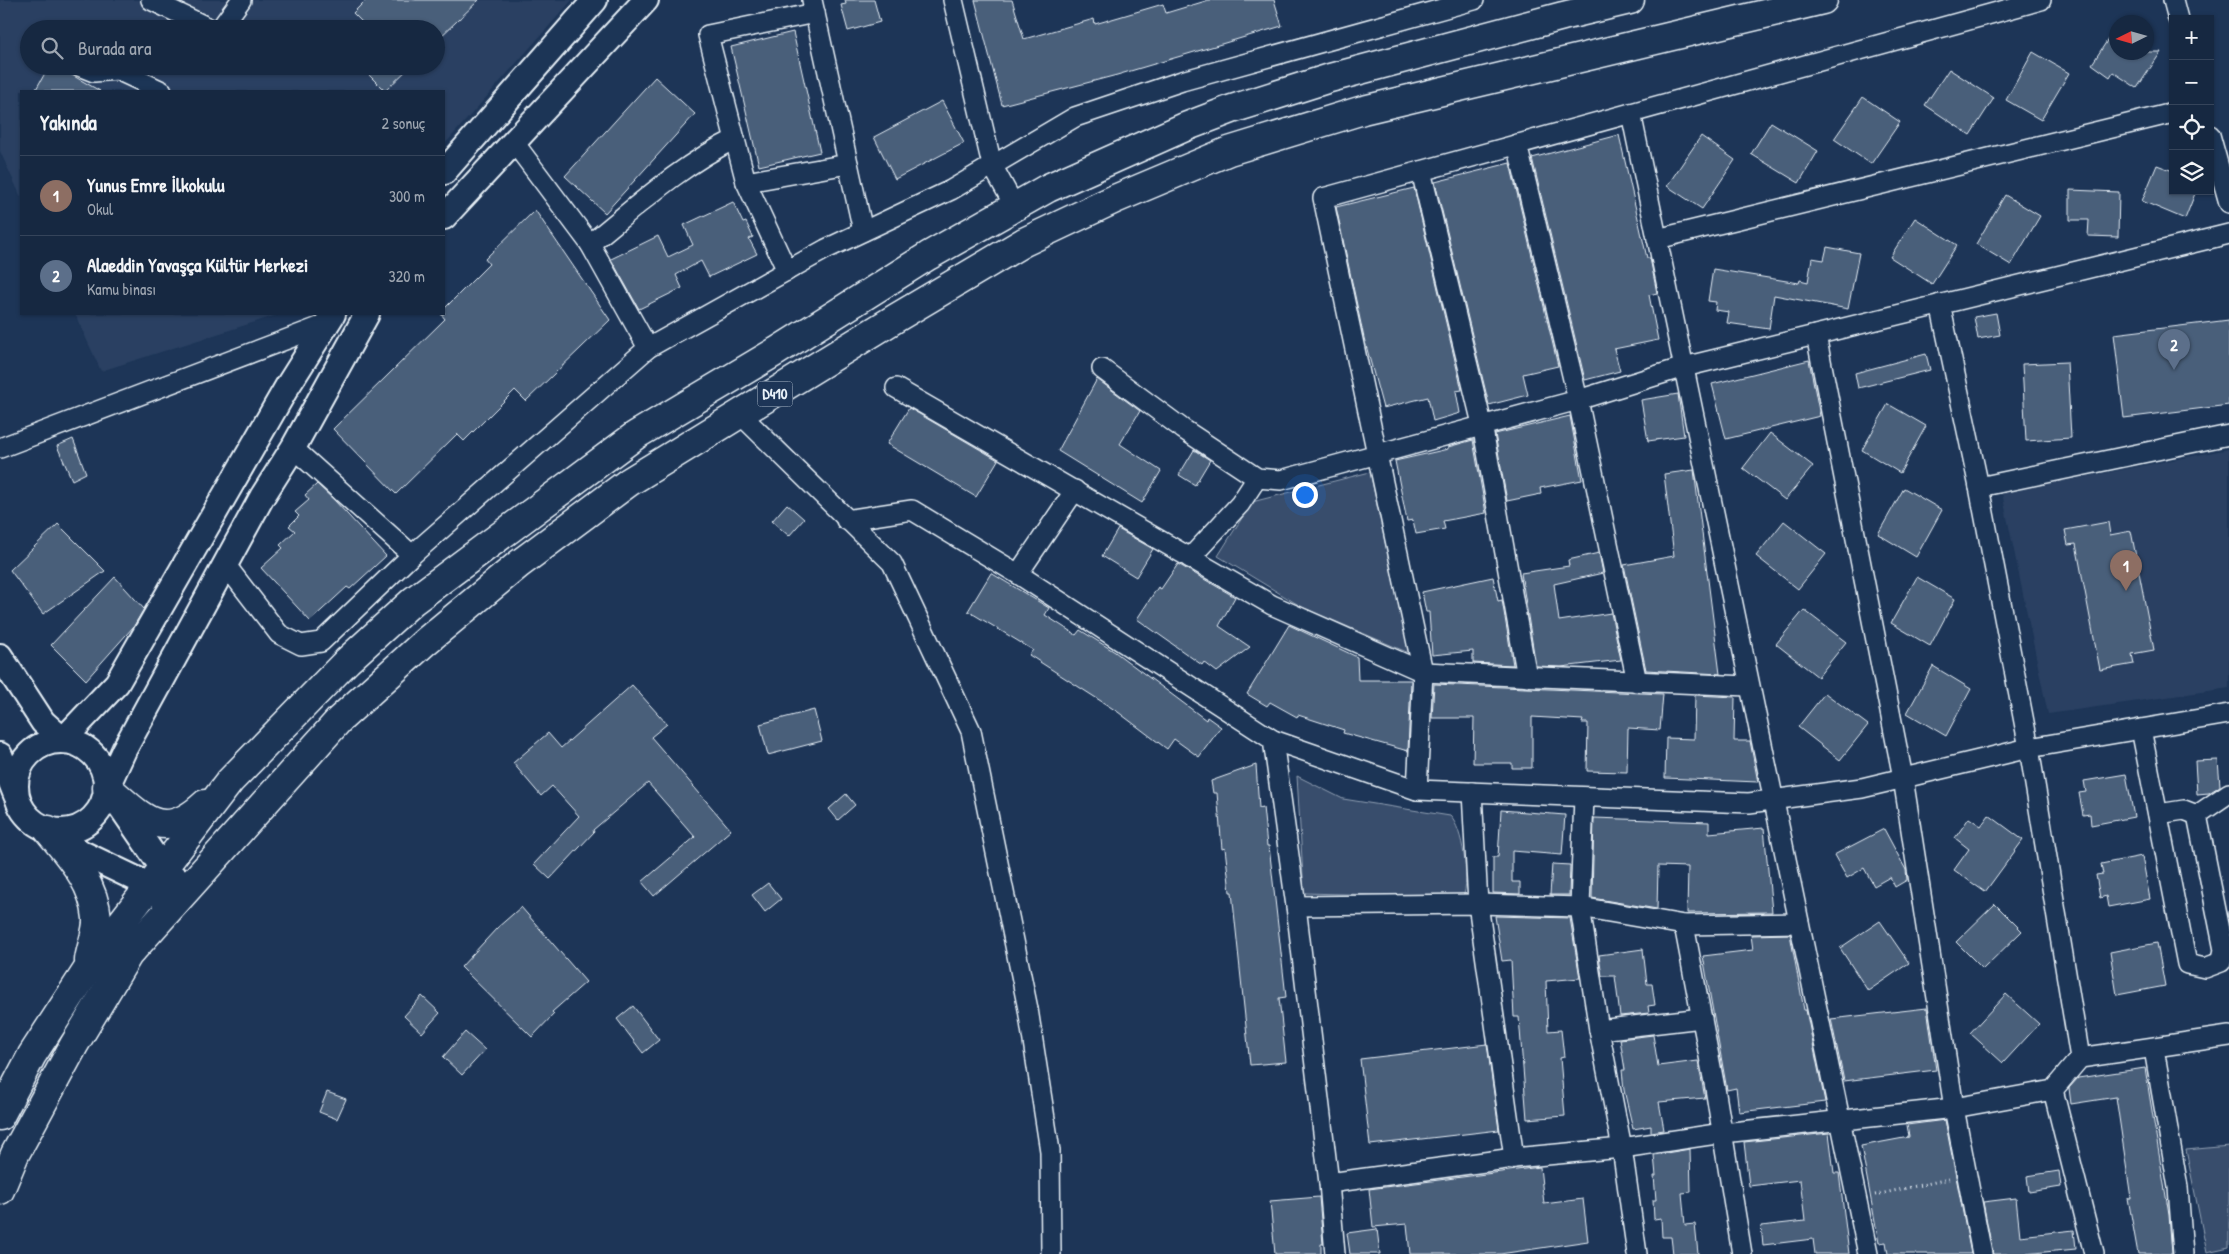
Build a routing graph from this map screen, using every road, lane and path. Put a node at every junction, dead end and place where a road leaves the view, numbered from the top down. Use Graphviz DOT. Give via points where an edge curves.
graph roads {
  1 [pos="151,0"];
  2 [pos="242,0"];
  3 [pos="595,0"];
  4 [pos="646,0"];
  5 [pos="953,0"];
  6 [pos="1474,0"];
  7 [pos="1630,0"];
  8 [pos="1823,0"];
  9 [pos="2041,0"];
  10 [pos="2173,0"];
  11 [pos="814,7"];
  12 [pos="1408,8"];
  13 [pos="1561,8"];
  14 [pos="2177,15"];
  15 [pos="192,20"];
  16 [pos="227,20"];
  17 [pos="128,75"];
  18 [pos="160,90"];
  19 [pos="1631,113"];
  20 [pos="2169,114"];
  21 [pos="734,139"];
  22 [pos="513,141"];
  23 [pos="1517,144"];
  24 [pos="2214,149"];
  25 [pos="848,164"];
  26 [pos="992,165"];
  27 [pos="445,171"];
  28 [pos="1421,171"];
  29 [pos="746,182"];
  30 [pos="2229,203"];
  31 [pos="1015,207"];
  32 [pos="445,216"];
  33 [pos="863,231"];
  34 [pos="2229,234"];
  35 [pos="1657,239"];
  36 [pos="590,244"];
  37 [pos="787,271"];
  38 [pos="1940,304"];
  39 [pos="367,315"];
  40 [pos="330,319"];
  41 [pos="1816,335"];
  42 [pos="648,348"];
  43 [pos="1684,367"];
  44 [pos="1102,369"];
  45 [pos="896,388"];
  46 [pos="1578,400"];
  47 [pos="741,414"];
  48 [pos="1482,424"];
  49 [pos="2229,435"];
  50 [pos="0,448"];
  51 [pos="294,448"];
  52 [pos="1379,455"];
  53 [pos="1257,478"];
  54 [pos="1979,487"];
  55 [pos="1075,490"];
  56 [pos="846,520"];
  57 [pos="412,554"];
  58 [pos="1190,558"];
  59 [pos="225,564"];
  60 [pos="1018,574"];
  61 [pos="0,656"];
  62 [pos="1423,672"];
  63 [pos="1527,677"];
  64 [pos="1637,682"];
  65 [pos="1748,686"];
  66 [pos="2229,714"];
  67 [pos="2141,729"];
  68 [pos="63,740"];
  69 [pos="1273,740"];
  70 [pos="2029,748"];
  71 [pos="0,755"];
  72 [pos="1903,778"];
  73 [pos="230,781"];
  74 [pos="107,787"];
  75 [pos="1418,790"];
  76 [pos="1472,792"];
  77 [pos="2229,793"];
  78 [pos="1584,797"];
  79 [pos="1774,800"];
  80 [pos="20,806"];
  81 [pos="2158,814"];
  82 [pos="2197,815"];
  83 [pos="48,830"];
  84 [pos="156,876"];
  85 [pos="180,898"];
  86 [pos="1478,904"];
  87 [pos="1296,906"];
  88 [pos="1580,907"];
  89 [pos="1798,923"];
  90 [pos="1684,925"];
  91 [pos="86,972"];
  92 [pos="1702,1018"];
  93 [pos="1599,1030"];
  94 [pos="2229,1036"];
  95 [pos="2154,1049"];
  96 [pos="2080,1058"];
  97 [pos="2053,1090"];
  98 [pos="1954,1108"];
  99 [pos="0,1116"];
  100 [pos="1841,1120"];
  101 [pos="1722,1133"];
  102 [pos="1622,1148"];
  103 [pos="1514,1158"];
  104 [pos="1966,1176"];
  105 [pos="1329,1183"];
  106 [pos="0,1190"];
  107 [pos="1857,1199"];
  108 [pos="1632,1253"];
  109 [pos="1051,1254"];
  110 [pos="1335,1254"];
  111 [pos="1742,1254"];
  112 [pos="1868,1254"];
  113 [pos="1982,1254"];
  114 [pos="2094,1254"];
  115 [pos="2183,1254"];
  1 -- 15 [label="street"];
  2 -- 16 [label="street"];
  3 -- 27 [label="main road"];
  4 -- 22 [label="main road"];
  5 -- 26 [label="street"];
  6 -- 12 [label="street"];
  7 -- 13 [label="highway, D410"];
  8 -- 47 [label="highway, D410" via="1363,110 1229,152 1115,199 1024,242"];
  9 -- 19 [label="street"];
  10 -- 14 [label="street"];
  11 -- 21 [label="street" via="708,35"];
  11 -- 25 [label="street"];
  12 -- 26 [label="street" via="1076,117"];
  13 -- 31 [label="highway, D410" via="1232,109 1048,188"];
  17 -- 18 [label="street"];
  19 -- 23 [label="street"];
  19 -- 35 [label="street"];
  20 -- 35 [label="street"];
  21 -- 29 [label="street"];
  21 -- 36 [label="street" via="707,152 675,175"];
  22 -- 32 [label="main road"];
  22 -- 36 [label="street"];
  23 -- 28 [label="street"];
  23 -- 46 [label="street"];
  24 -- 30 [label="street"];
  25 -- 29 [label="street"];
  25 -- 33 [label="street"];
  26 -- 31 [label="street"];
  26 -- 33 [label="street" via="950,190"];
  28 -- 48 [label="street"];
  28 -- 52 [label="street" via="1323,198"];
  29 -- 37 [label="street"];
  31 -- 73 [label="highway, D410" via="928,256 636,435 413,601 347,661"];
  33 -- 37 [label="street"];
  34 -- 38 [label="street"];
  35 -- 43 [label="street"];
  36 -- 42 [label="street"];
  37 -- 42 [label="street"];
  38 -- 41 [label="street"];
  38 -- 54 [label="street"];
  39 -- 51 [label="main road"];
  40 -- 50 [label="street"];
  40 -- 68 [label="main road" via="287,387 117,683"];
  41 -- 43 [label="street"];
  41 -- 72 [label="street"];
  42 -- 57 [label="street"];
  43 -- 46 [label="street"];
  43 -- 65 [label="street"];
  44 -- 53 [label="street"];
  45 -- 55 [label="street"];
  46 -- 48 [label="street"];
  46 -- 64 [label="street"];
  47 -- 56 [label="street"];
  47 -- 85 [label="highway, D410" via="629,482 519,564 425,642 339,720"];
  48 -- 52 [label="street"];
  48 -- 63 [label="street"];
  49 -- 54 [label="street"];
  51 -- 57 [label="street"];
  51 -- 59 [label="main road"];
  52 -- 53 [label="street" via="1281,480"];
  52 -- 62 [label="street"];
  53 -- 58 [label="street" via="1240,504"];
  54 -- 70 [label="street"];
  55 -- 58 [label="street"];
  55 -- 60 [label="street"];
  56 -- 60 [label="street" via="912,510"];
  56 -- 109 [label="street" via="892,563 971,731 1031,1028 1050,1151"];
  57 -- 59 [label="street" via="321,642 301,645 279,634"];
  58 -- 62 [label="street" via="1272,605"];
  59 -- 74 [label="main road"];
  60 -- 69 [label="street"];
  61 -- 68 [label="main road" via="43,722"];
  62 -- 63 [label="street"];
  62 -- 75 [label="street"];
  63 -- 64 [label="street"];
  64 -- 65 [label="street"];
  65 -- 79 [label="street"];
  66 -- 67 [label="street"];
  67 -- 70 [label="street"];
  67 -- 81 [label="street"];
  68 -- 74 [label="main road" via="85,747 97,757 105,771"];
  68 -- 80 [label="main road" via="48,742 34,749 23,761 17,775 16,791"];
  69 -- 75 [label="street"];
  69 -- 87 [label="street"];
  70 -- 72 [label="street"];
  70 -- 96 [label="street"];
  71 -- 80 [label="main road"];
  72 -- 79 [label="street" via="1862,788"];
  72 -- 98 [label="street"];
  73 -- 74 [label="highway" via="194,814 167,826 145,820"];
  73 -- 84 [label="highway, D410"];
  74 -- 83 [label="main road" via="98,813 88,823 76,830"];
  74 -- 84 [label="main road"];
  75 -- 76 [label="street"];
  76 -- 78 [label="street"];
  76 -- 86 [label="street"];
  77 -- 82 [label="street"];
  78 -- 79 [label="street" via="1749,803"];
  78 -- 88 [label="street"];
  79 -- 89 [label="street"];
  80 -- 83 [label="main road" via="34,822"];
  81 -- 82 [label="street" via="2184,810"];
  81 -- 82 [label="street" via="2187,964 2206,968 2221,962 2224,950"];
  83 -- 84 [label="main road" via="82,853"];
  83 -- 91 [label="highway" via="90,888 97,918"];
  84 -- 85 [label="main road"];
  84 -- 91 [label="highway, D410"];
  85 -- 106 [label="highway, D410" via="128,956 74,1045 15,1154"];
  86 -- 87 [label="street"];
  86 -- 88 [label="street"];
  86 -- 103 [label="street"];
  87 -- 105 [label="street"];
  88 -- 90 [label="street"];
  88 -- 93 [label="street"];
  89 -- 90 [label="street"];
  89 -- 100 [label="street"];
  90 -- 92 [label="street"];
  91 -- 99 [label="highway, D410" via="32,1055"];
  92 -- 93 [label="street"];
  92 -- 101 [label="street"];
  93 -- 102 [label="street"];
  94 -- 95 [label="street"];
  95 -- 96 [label="street"];
  95 -- 115 [label="street" via="2178,1187"];
  96 -- 97 [label="street"];
  97 -- 98 [label="street"];
  97 -- 114 [label="street"];
  98 -- 100 [label="street"];
  98 -- 104 [label="street"];
  100 -- 101 [label="street"];
  100 -- 107 [label="street"];
  101 -- 102 [label="street"];
  101 -- 111 [label="street"];
  102 -- 103 [label="street"];
  102 -- 108 [label="street"];
  103 -- 105 [label="street"];
  104 -- 107 [label="path"];
  104 -- 113 [label="street"];
  105 -- 110 [label="street"];
  107 -- 112 [label="street"];
}
